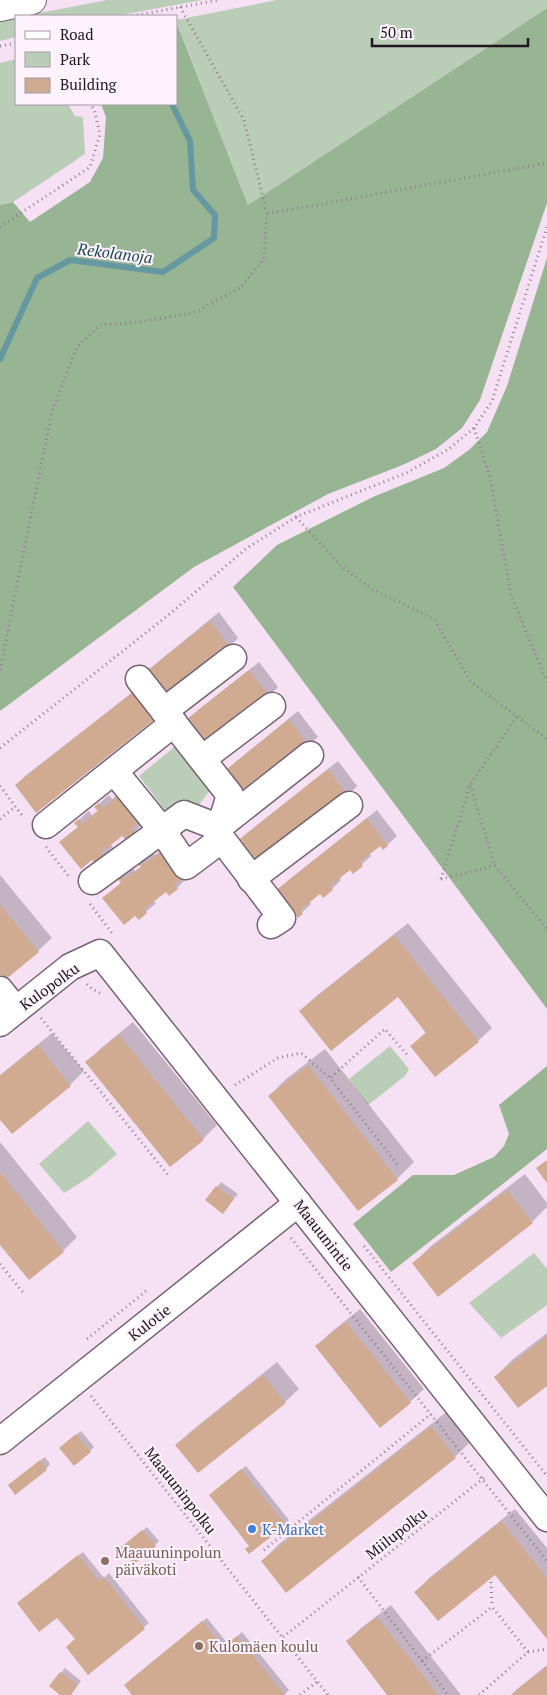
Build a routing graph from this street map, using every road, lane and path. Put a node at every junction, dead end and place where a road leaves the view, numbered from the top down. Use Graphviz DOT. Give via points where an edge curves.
graph roads {
  1 [pos="32,0"];
  2 [pos="218,0"];
  3 [pos="0,7"];
  4 [pos="180,7"];
  5 [pos="137,15"];
  6 [pos="15,42"];
  7 [pos="0,46"];
  8 [pos="91,105"];
  9 [pos="547,163"];
  10 [pos="266,214"];
  11 [pos="0,227"];
  12 [pos="547,227"];
  13 [pos="474,428"];
  14 [pos="296,517"];
  15 [pos="233,658"];
  16 [pos="0,670"];
  17 [pos="139,679"];
  18 [pos="547,682"];
  19 [pos="272,706"];
  20 [pos="518,716"];
  21 [pos="169,717"];
  22 [pos="547,739"];
  23 [pos="0,748"];
  24 [pos="310,755"];
  25 [pos="202,759"];
  26 [pos="114,771"];
  27 [pos="470,785"];
  28 [pos="349,806"];
  29 [pos="15,807"];
  30 [pos="0,819"];
  31 [pos="46,825"];
  32 [pos="162,830"];
  33 [pos="221,831"];
  34 [pos="495,866"];
  35 [pos="252,879"];
  36 [pos="92,881"];
  37 [pos="271,925"];
  38 [pos="547,929"];
  39 [pos="100,953"];
  40 [pos="0,990"];
  41 [pos="14,1011"];
  42 [pos="409,1057"];
  43 [pos="330,1078"];
  44 [pos="235,1085"];
  45 [pos="397,1164"];
  46 [pos="168,1175"];
  47 [pos="298,1203"];
  48 [pos="278,1219"];
  49 [pos="0,1264"];
  50 [pos="25,1295"];
  51 [pos="90,1393"];
  52 [pos="431,1414"];
  53 [pos="0,1440"];
  54 [pos="524,1447"];
  55 [pos="504,1464"];
  56 [pos="483,1479"];
  57 [pos="547,1518"];
  58 [pos="264,1550"];
  59 [pos="547,1561"];
  60 [pos="358,1577"];
  61 [pos="491,1582"];
  62 [pos="492,1607"];
  63 [pos="283,1637"];
  64 [pos="547,1649"];
  65 [pos="528,1652"];
  66 [pos="422,1661"];
  67 [pos="318,1681"];
  68 [pos="300,1695"];
  69 [pos="328,1695"];
  70 [pos="448,1695"];
  71 [pos="479,1695"];
  1 -- 3 [label="main road"];
  2 -- 4 [label="path"];
  4 -- 5 [label="path"];
  4 -- 10 [label="path" via="244,120"];
  6 -- 7 [label="path"];
  8 -- 11 [label="path" via="100,134 90,167"];
  9 -- 10 [label="path"];
  10 -- 16 [label="path" via="264,259 240,288 193,313 100,325 76,347 52,411"];
  12 -- 13 [label="path" via="492,401"];
  13 -- 14 [label="path" via="450,449 406,473"];
  13 -- 18 [label="path" via="490,476 511,595"];
  14 -- 20 [label="path" via="341,566 372,589 434,619 471,682"];
  14 -- 23 [label="path" via="247,548 171,613"];
  15 -- 21 [label="street"];
  17 -- 21 [label="street"];
  19 -- 25 [label="street"];
  20 -- 22 [label="path"];
  20 -- 27 [label="path"];
  21 -- 25 [label="street"];
  21 -- 26 [label="street"];
  24 -- 33 [label="street"];
  25 -- 33 [label="street" via="230,795"];
  26 -- 31 [label="street"];
  26 -- 32 [label="street"];
  27 -- 34 [label="path"];
  27 -- 34 [label="path" via="441,879"];
  28 -- 35 [label="street"];
  29 -- 30 [label="path"];
  32 -- 33 [label="street" via="184,814"];
  32 -- 33 [label="street" via="186,866"];
  32 -- 36 [label="street"];
  33 -- 35 [label="street"];
  34 -- 38 [label="path"];
  35 -- 37 [label="street" via="282,918"];
  39 -- 41 [label="street, Kulopolku" via="70,967"];
  39 -- 47 [label="street, Maauunintie"];
  40 -- 41 [label="street"];
  41 -- 46 [label="path"];
  42 -- 43 [label="path" via="385,1029"];
  43 -- 44 [label="path" via="301,1053 278,1058"];
  43 -- 45 [label="path"];
  47 -- 48 [label="street, Kulotie"];
  47 -- 55 [label="street, Maauunintie"];
  48 -- 52 [label="path"];
  48 -- 53 [label="street, Kulotie"];
  49 -- 50 [label="path"];
  51 -- 63 [label="path, Maauuninpolku"];
  52 -- 56 [label="path"];
  52 -- 58 [label="path"];
  54 -- 55 [label="path, Miilupolku"];
  55 -- 56 [label="path, Miilupolku"];
  55 -- 57 [label="street, Maauunintie"];
  56 -- 59 [label="path"];
  56 -- 60 [label="path, Miilupolku"];
  60 -- 63 [label="path, Miilupolku"];
  60 -- 66 [label="path"];
  61 -- 62 [label="path"];
  62 -- 65 [label="path"];
  62 -- 66 [label="path"];
  63 -- 67 [label="path, Maauuninpolku"];
  64 -- 65 [label="path"];
  65 -- 71 [label="path"];
  66 -- 70 [label="path"];
  67 -- 68 [label="path"];
  67 -- 69 [label="path, Maauuninpolku"];
}
